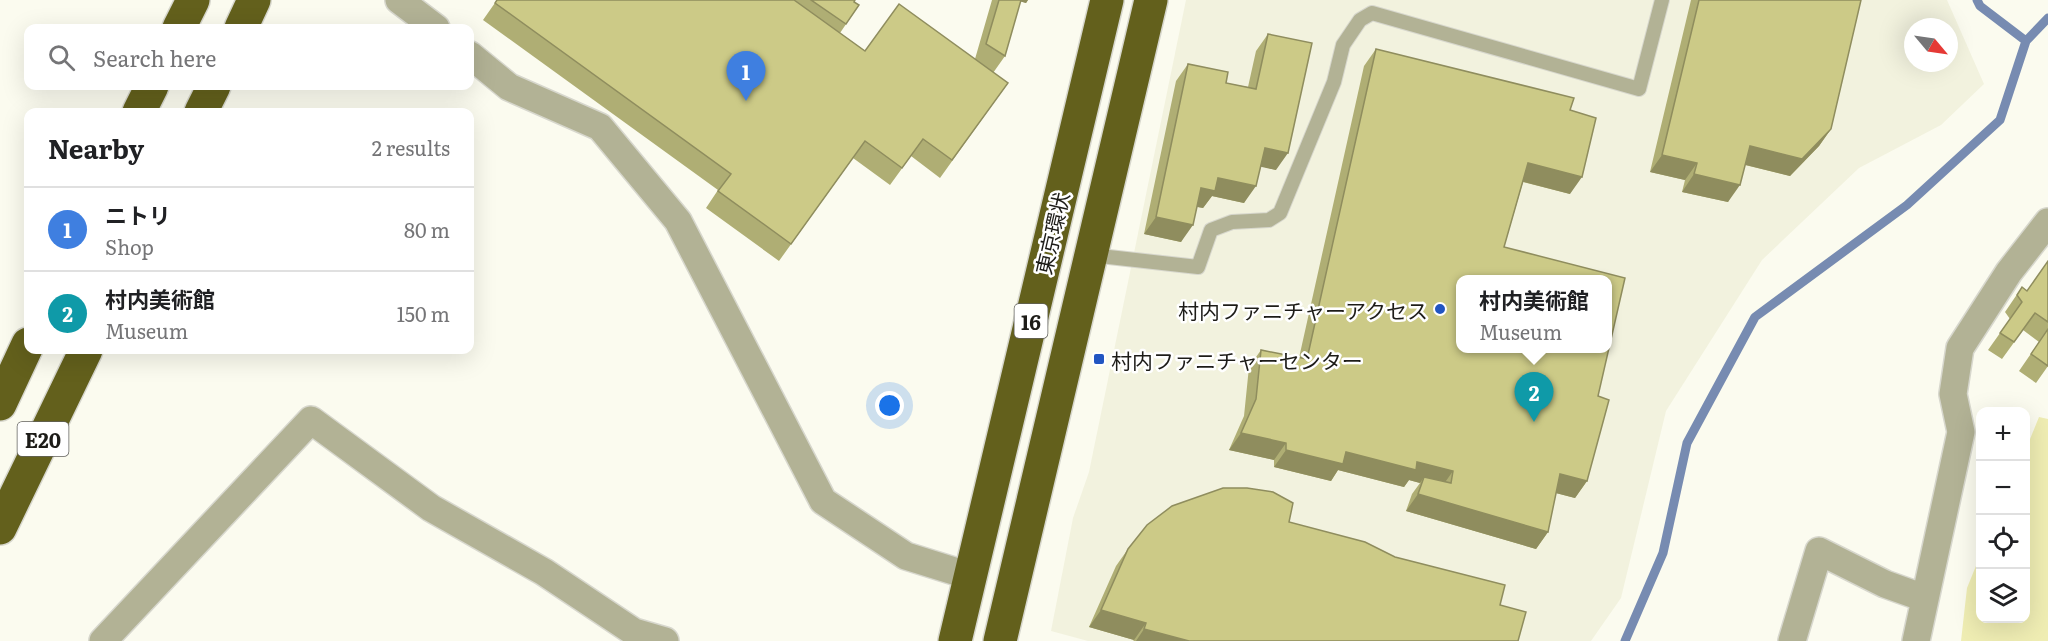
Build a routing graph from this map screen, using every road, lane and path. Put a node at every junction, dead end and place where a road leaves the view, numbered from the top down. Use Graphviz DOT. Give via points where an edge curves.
graph roads {
  1 [pos="193,0"];
  2 [pos="254,0"];
  3 [pos="399,0"];
  4 [pos="1107,0"];
  5 [pos="1151,0"];
  6 [pos="1662,0"];
  7 [pos="181,24"];
  8 [pos="243,24"];
  9 [pos="430,24"];
  10 [pos="474,58"];
  11 [pos="150,90"];
  12 [pos="212,90"];
  13 [pos="141,108"];
  14 [pos="203,108"];
  15 [pos="2048,222"];
  16 [pos="1091,255"];
  17 [pos="24,353"];
  18 [pos="84,354"];
  19 [pos="0,404"];
  20 [pos="0,528"];
  21 [pos="1023,540"];
  22 [pos="970,576"];
  23 [pos="1924,598"];
  24 [pos="103,641"];
  25 [pos="665,641"];
  26 [pos="955,641"];
  27 [pos="1000,641"];
  28 [pos="1010,641"];
  29 [pos="1792,641"];
  30 [pos="1916,641"];
  1 -- 7 [label="highway"];
  2 -- 8 [label="highway"];
  3 -- 9 [label="street"];
  4 -- 22 [label="highway, 東京環状 / 16"];
  5 -- 16 [label="highway, 東京環状 / 16"];
  6 -- 16 [label="lane" via="1639,89 1372,13 1360,20 1343,45 1334,82 1280,213 1269,220 1232,222 1211,230 1198,267"];
  10 -- 22 [label="street" via="509,87 600,127 678,221 823,501 906,556"];
  11 -- 13 [label="highway"];
  12 -- 14 [label="highway"];
  15 -- 23 [label="street" via="2009,272 1960,348 1953,394 1961,432"];
  16 -- 21 [label="highway, 東京環状 / 16"];
  17 -- 19 [label="highway, E20"];
  18 -- 20 [label="highway, E20"];
  21 -- 27 [label="highway, 東京環状 / 16"];
  21 -- 28 [label="highway"];
  22 -- 26 [label="highway, 東京環状 / 16"];
  23 -- 29 [label="street" via="1885,584 1819,551"];
  23 -- 30 [label="street"];
  24 -- 25 [label="street" via="311,420 431,508 543,572 634,632"];
}
